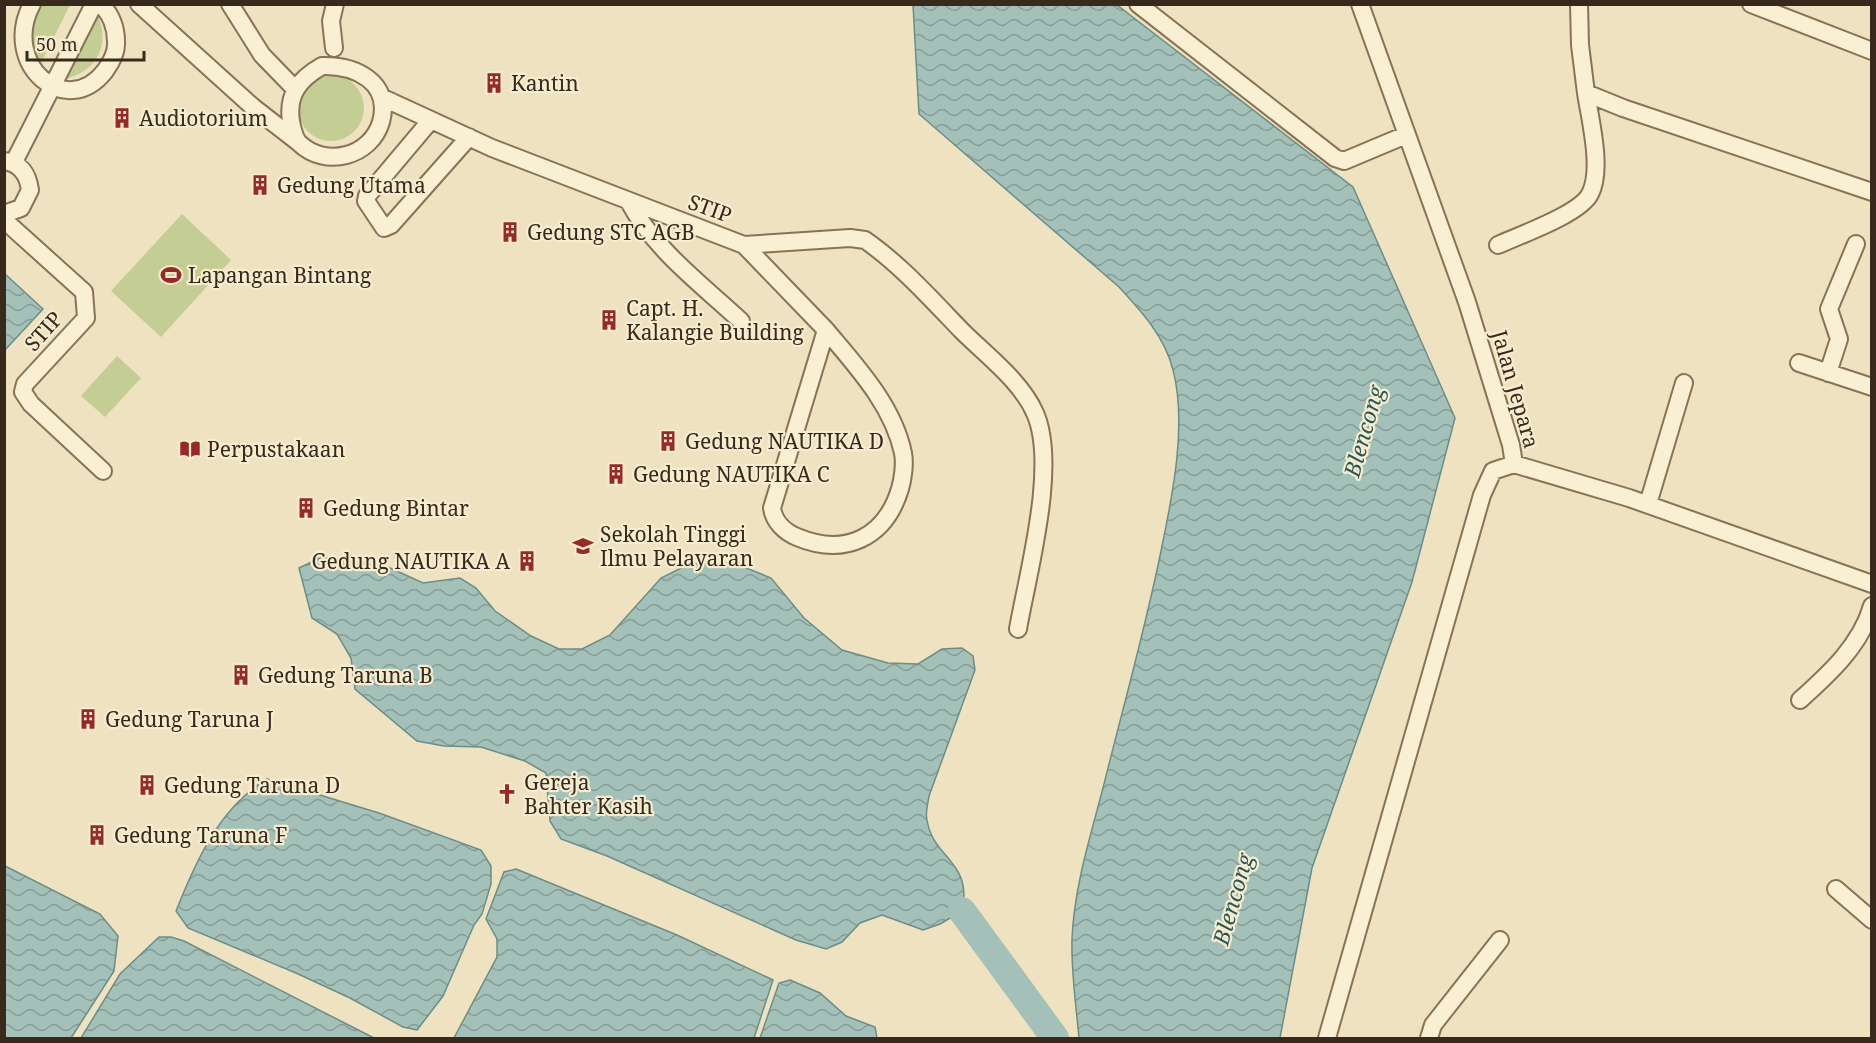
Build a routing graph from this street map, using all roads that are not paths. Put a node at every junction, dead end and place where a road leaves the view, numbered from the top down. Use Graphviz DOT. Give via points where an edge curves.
graph roads {
  1 [pos="32,4"];
  2 [pos="94,4"];
  3 [pos="100,4"];
  4 [pos="139,4"];
  5 [pos="230,4"];
  6 [pos="335,4"];
  7 [pos="1138,4"];
  8 [pos="1360,4"];
  9 [pos="1579,4"];
  10 [pos="1751,4"];
  11 [pos="1872,51"];
  12 [pos="337,56"];
  13 [pos="52,87"];
  14 [pos="295,89"];
  15 [pos="1586,93"];
  16 [pos="381,97"];
  17 [pos="431,120"];
  18 [pos="1406,135"];
  19 [pos="469,137"];
  20 [pos="298,142"];
  21 [pos="9,162"];
  22 [pos="1872,192"];
  23 [pos="629,202"];
  24 [pos="4,214"];
  25 [pos="4,220"];
  26 [pos="1856,244"];
  27 [pos="744,245"];
  28 [pos="1498,245"];
  29 [pos="741,321"];
  30 [pos="826,330"];
  31 [pos="1799,363"];
  32 [pos="1828,373"];
  33 [pos="1684,383"];
  34 [pos="1872,387"];
  35 [pos="1514,464"];
  36 [pos="103,471"];
  37 [pos="1648,504"];
  38 [pos="1872,584"];
  39 [pos="1872,606"];
  40 [pos="1018,629"];
  41 [pos="1800,700"];
  42 [pos="1836,889"];
  43 [pos="1872,920"];
  44 [pos="1500,940"];
  45 [pos="1327,1038"];
  46 [pos="1429,1038"];
  1 -- 13 [label="lane" via="22,18 17,37 19,56 29,73"];
  2 -- 13 [label="lane"];
  3 -- 13 [label="lane" via="114,25 117,44 111,63 99,78 83,88"];
  4 -- 20 [label="lane" via="253,107"];
  5 -- 14 [label="lane" via="262,55"];
  6 -- 12 [label="lane" via="331,21"];
  7 -- 18 [label="lane" via="1335,158 1344,161"];
  8 -- 18 [label="lane, Jalan Jepara"];
  9 -- 15 [label="lane"];
  10 -- 11 [label="lane"];
  12 -- 14 [label="lane" via="306,75"];
  12 -- 16 [label="lane" via="372,81"];
  13 -- 21 [label="lane"];
  14 -- 20 [label="lane" via="290,106"];
  15 -- 22 [label="lane"];
  15 -- 28 [label="lane" via="1595,165 1590,196 1579,207"];
  16 -- 17 [label="lane, STIP"];
  16 -- 20 [label="lane" via="378,133 366,147 350,156 332,157"];
  17 -- 19 [label="lane, STIP"];
  17 -- 19 [label="lane" via="367,196 366,201 384,228 391,225"];
  18 -- 35 [label="lane, Jalan Jepara" via="1467,302"];
  19 -- 23 [label="lane, STIP"];
  21 -- 24 [label="lane" via="24,171 30,190 21,208"];
  23 -- 27 [label="lane, STIP"];
  23 -- 29 [label="lane" via="641,224 660,245"];
  25 -- 36 [label="lane, STIP" via="84,292 86,318 25,384 23,392 31,405"];
  26 -- 32 [label="lane" via="1829,309 1839,339"];
  27 -- 30 [label="lane, STIP"];
  27 -- 40 [label="lane" via="866,240 1024,394 1035,414 1045,457"];
  30 -- 30 [label="lane, STIP" via="772,508 773,517 793,535 833,547 849,544 883,523 895,506 904,454 875,392"];
  31 -- 32 [label="lane"];
  32 -- 34 [label="lane"];
  33 -- 37 [label="lane"];
  35 -- 37 [label="lane, Jalan Jepara"];
  35 -- 45 [label="lane" via="1493,471 1482,495"];
  37 -- 38 [label="lane, Jalan Jepara"];
  39 -- 41 [label="lane" via="1847,652"];
  42 -- 43 [label="lane"];
  44 -- 46 [label="lane" via="1433,1025"];
}
